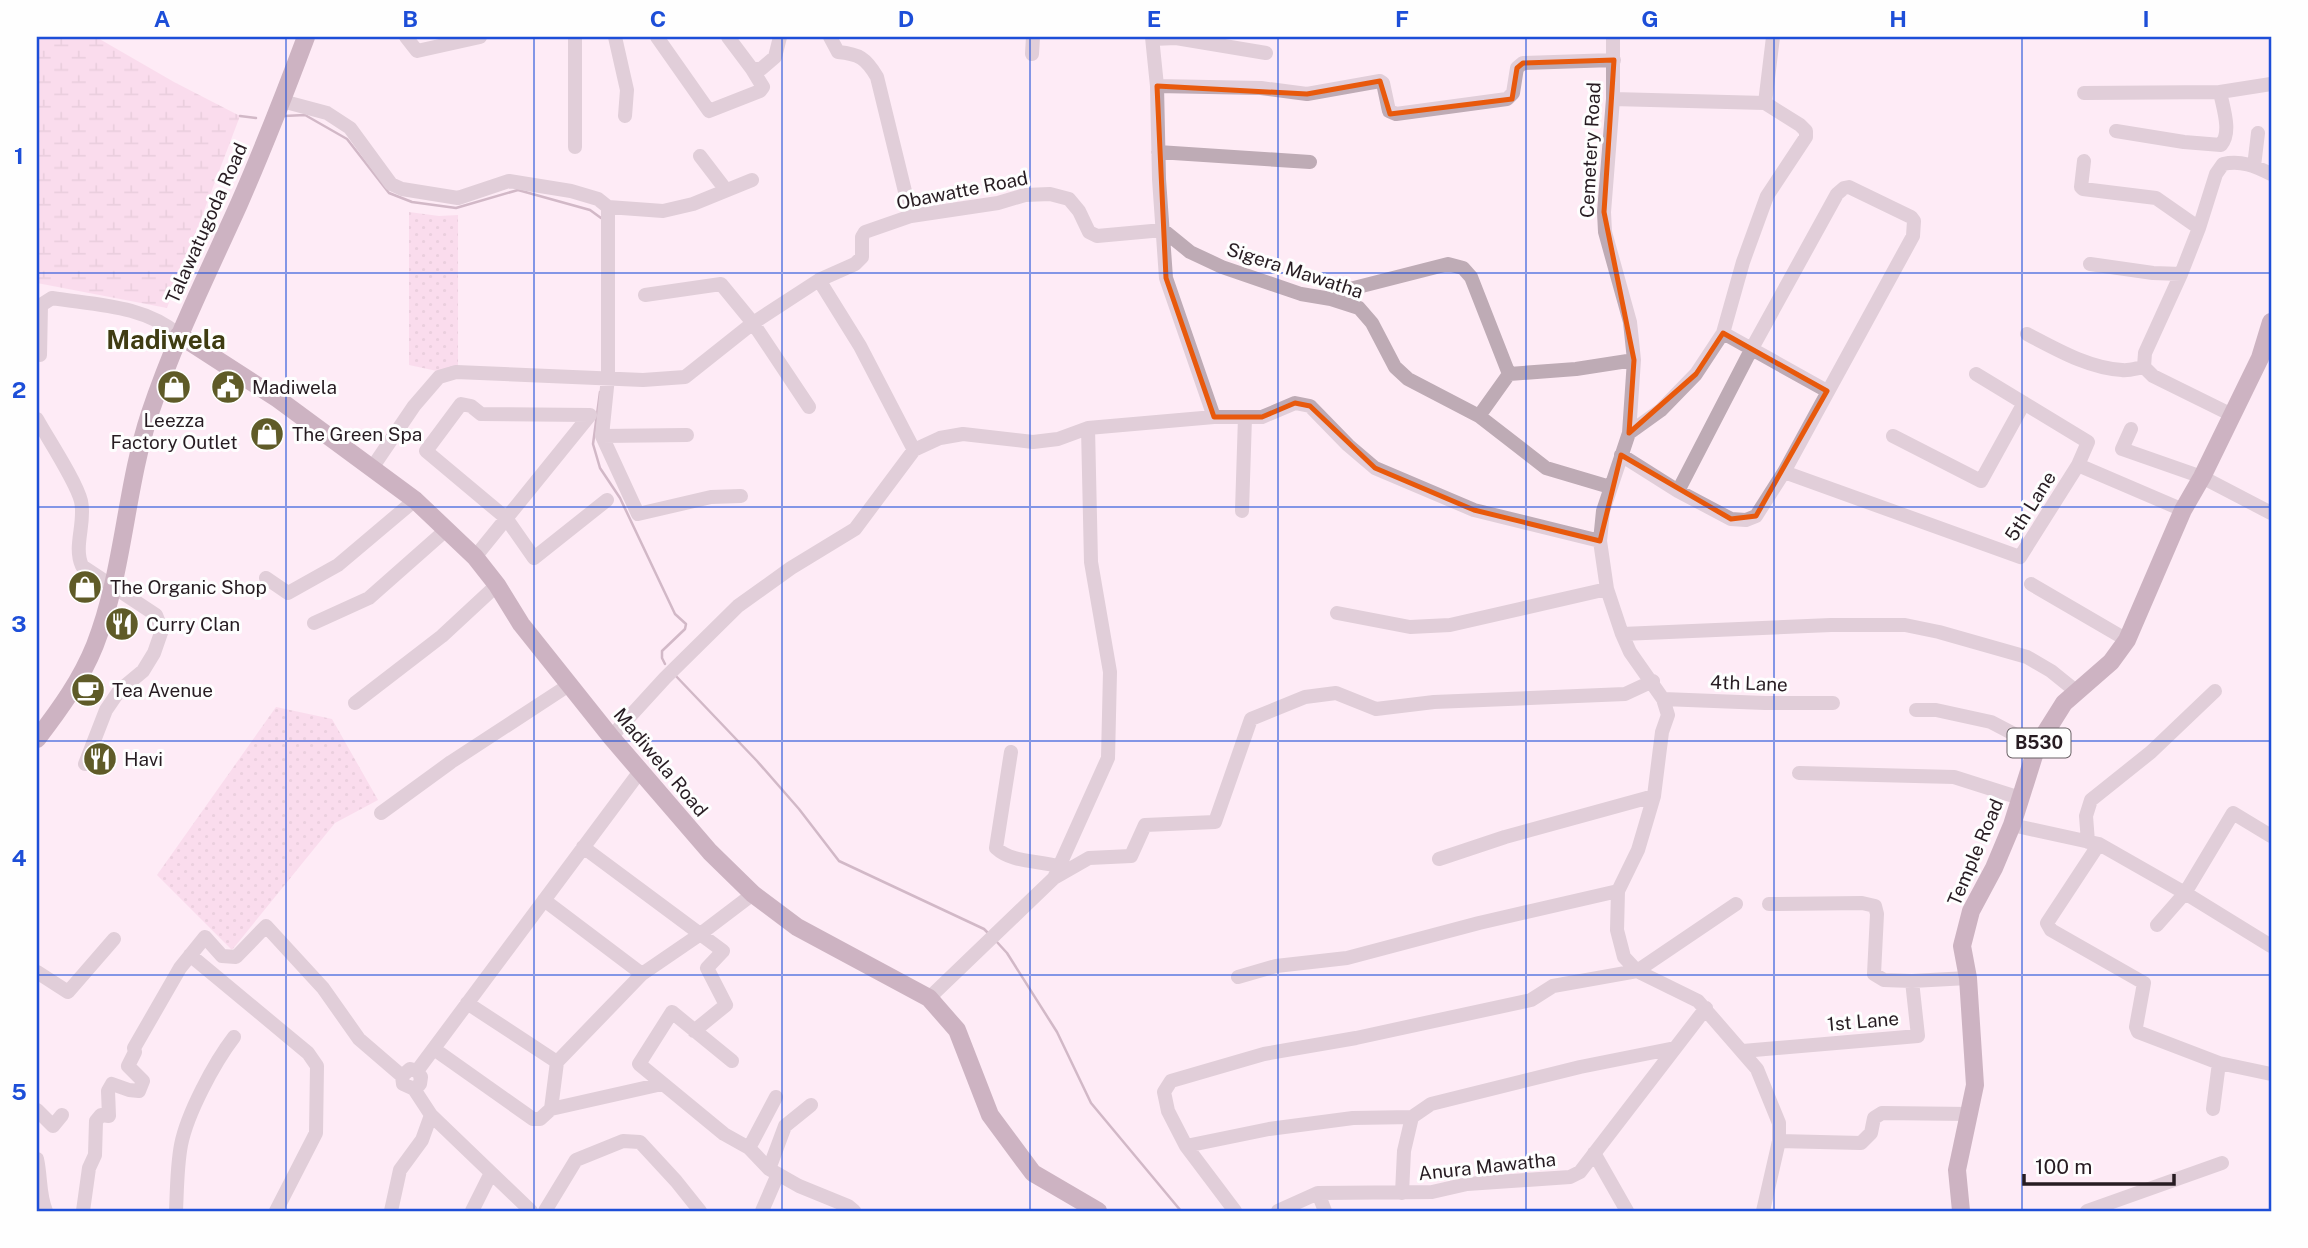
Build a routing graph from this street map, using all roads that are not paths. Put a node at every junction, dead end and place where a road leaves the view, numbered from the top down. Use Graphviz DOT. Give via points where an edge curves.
graph roads {
  1 [pos="306,37"];
  2 [pos="407,37"];
  3 [pos="481,37"];
  4 [pos="575,37"];
  5 [pos="615,37"];
  6 [pos="657,37"];
  7 [pos="728,37"];
  8 [pos="780,37"];
  9 [pos="830,37"];
  10 [pos="1033,37"];
  11 [pos="1613,37"];
  12 [pos="1773,37"];
  13 [pos="1153,38"];
  14 [pos="1266,53"];
  15 [pos="1032,54"];
  16 [pos="1614,60"];
  17 [pos="752,69"];
  18 [pos="2271,84"];
  19 [pos="1157,86"];
  20 [pos="2220,92"];
  21 [pos="2084,93"];
  22 [pos="1613,99"];
  23 [pos="282,101"];
  24 [pos="1765,103"];
  25 [pos="625,116"];
  26 [pos="2116,131"];
  27 [pos="2258,133"];
  28 [pos="575,148"];
  29 [pos="1158,152"];
  30 [pos="700,156"];
  31 [pos="2084,161"];
  32 [pos="1310,162"];
  33 [pos="2254,166"];
  34 [pos="2271,174"];
  35 [pos="752,180"];
  36 [pos="726,190"];
  37 [pos="608,207"];
  38 [pos="911,216"];
  39 [pos="2199,229"];
  40 [pos="1163,230"];
  41 [pos="2090,264"];
  42 [pos="2181,274"];
  43 [pos="819,279"];
  44 [pos="645,295"];
  45 [pos="1331,299"];
  46 [pos="2271,322"];
  47 [pos="753,323"];
  48 [pos="1724,333"];
  49 [pos="2027,334"];
  50 [pos="179,335"];
  51 [pos="1751,350"];
  52 [pos="40,355"];
  53 [pos="1634,360"];
  54 [pos="2144,367"];
  55 [pos="1509,374"];
  56 [pos="1976,374"];
  57 [pos="603,377"];
  58 [pos="1827,391"];
  59 [pos="2024,403"];
  60 [pos="809,407"];
  61 [pos="2232,415"];
  62 [pos="1479,416"];
  63 [pos="1214,417"];
  64 [pos="1245,417"];
  65 [pos="37,419"];
  66 [pos="1088,428"];
  67 [pos="2131,429"];
  68 [pos="1629,433"];
  69 [pos="687,435"];
  70 [pos="602,436"];
  71 [pos="1893,436"];
  72 [pos="914,450"];
  73 [pos="1620,455"];
  74 [pos="2078,465"];
  75 [pos="372,468"];
  76 [pos="1784,472"];
  77 [pos="2202,477"];
  78 [pos="1611,487"];
  79 [pos="1678,491"];
  80 [pos="741,496"];
  81 [pos="415,500"];
  82 [pos="607,500"];
  83 [pos="2183,510"];
  84 [pos="1242,511"];
  85 [pos="2271,513"];
  86 [pos="506,518"];
  87 [pos="446,530"];
  88 [pos="1600,541"];
  89 [pos="475,557"];
  90 [pos="266,578"];
  91 [pos="2031,584"];
  92 [pos="112,585"];
  93 [pos="497,585"];
  94 [pos="1607,589"];
  95 [pos="1337,613"];
  96 [pos="314,624"];
  97 [pos="1622,634"];
  98 [pos="2127,640"];
  99 [pos="1653,681"];
  100 [pos="569,684"];
  101 [pos="2215,691"];
  102 [pos="2077,692"];
  103 [pos="1663,699"];
  104 [pos="355,704"];
  105 [pos="1833,704"];
  106 [pos="1916,710"];
  107 [pos="611,737"];
  108 [pos="37,739"];
  109 [pos="2037,746"];
  110 [pos="1011,752"];
  111 [pos="85,764"];
  112 [pos="641,770"];
  113 [pos="1799,773"];
  114 [pos="1654,796"];
  115 [pos="2020,798"];
  116 [pos="381,813"];
  117 [pos="2012,825"];
  118 [pos="2271,836"];
  119 [pos="2094,843"];
  120 [pos="583,847"];
  121 [pos="1439,859"];
  122 [pos="1057,872"];
  123 [pos="1618,891"];
  124 [pos="2185,892"];
  125 [pos="753,894"];
  126 [pos="544,900"];
  127 [pos="1736,904"];
  128 [pos="1769,904"];
  129 [pos="2157,925"];
  130 [pos="699,935"];
  131 [pos="114,939"];
  132 [pos="2271,946"];
  133 [pos="190,955"];
  134 [pos="1637,971"];
  135 [pos="37,972"];
  136 [pos="642,974"];
  137 [pos="1238,977"];
  138 [pos="1968,978"];
  139 [pos="1912,981"];
  140 [pos="929,998"];
  141 [pos="467,1003"];
  142 [pos="1706,1008"];
  143 [pos="694,1031"];
  144 [pos="234,1037"];
  145 [pos="1675,1048"];
  146 [pos="434,1049"];
  147 [pos="1743,1051"];
  148 [pos="732,1061"];
  149 [pos="557,1062"];
  150 [pos="2218,1062"];
  151 [pos="417,1071"];
  152 [pos="2271,1074"];
  153 [pos="402,1076"];
  154 [pos="662,1084"];
  155 [pos="414,1089"];
  156 [pos="776,1097"];
  157 [pos="811,1105"];
  158 [pos="551,1109"];
  159 [pos="2213,1109"];
  160 [pos="37,1110"];
  161 [pos="1970,1114"];
  162 [pos="62,1115"];
  163 [pos="431,1115"];
  164 [pos="1412,1117"];
  165 [pos="1779,1140"];
  166 [pos="1186,1146"];
  167 [pos="749,1149"];
  168 [pos="1594,1153"];
  169 [pos="37,1159"];
  170 [pos="2222,1163"];
  171 [pos="774,1171"];
  172 [pos="491,1173"];
  173 [pos="1318,1193"];
  174 [pos="1402,1193"];
  175 [pos="1094,1210"];
  176 [pos="46,1211"];
  177 [pos="83,1211"];
  178 [pos="176,1211"];
  179 [pos="276,1211"];
  180 [pos="391,1211"];
  181 [pos="472,1211"];
  182 [pos="531,1211"];
  183 [pos="545,1211"];
  184 [pos="700,1211"];
  185 [pos="762,1211"];
  186 [pos="854,1211"];
  187 [pos="1235,1211"];
  188 [pos="1278,1211"];
  189 [pos="1325,1211"];
  190 [pos="1627,1211"];
  191 [pos="1763,1211"];
  192 [pos="1961,1211"];
  193 [pos="2087,1211"];
  1 -- 23 [label="main road, Talawatugoda Road"];
  2 -- 3 [label="street" via="416,51"];
  4 -- 28 [label="street"];
  5 -- 25 [label="street" via="627,90"];
  6 -- 17 [label="street" via="709,111 760,91 763,87"];
  7 -- 17 [label="street"];
  8 -- 17 [label="street" via="775,57 761,69"];
  9 -- 38 [label="street" via="838,52 868,62 877,77"];
  10 -- 15 [label="street"];
  11 -- 16 [label="street, Cemetery Road"];
  12 -- 24 [label="street"];
  13 -- 14 [label="street"];
  13 -- 19 [label="street"];
  16 -- 19 [label="street" via="1523,63 1507,99 1396,114 1389,111 1380,81 1307,93"];
  16 -- 22 [label="street, Cemetery Road"];
  18 -- 20 [label="street"];
  19 -- 29 [label="street"];
  20 -- 21 [label="street"];
  20 -- 26 [label="street" via="2227,126 2221,145"];
  22 -- 24 [label="street"];
  22 -- 53 [label="street, Cemetery Road" via="1605,232 1629,322"];
  23 -- 37 [label="street" via="327,113 350,128 391,184 402,189 458,198 509,181 572,191"];
  23 -- 50 [label="main road, Talawatugoda Road"];
  24 -- 48 [label="street" via="1800,125 1806,137 1767,196"];
  27 -- 33 [label="street"];
  29 -- 32 [label="street"];
  29 -- 40 [label="street"];
  30 -- 36 [label="street"];
  31 -- 39 [label="street" via="2083,189 2156,198"];
  33 -- 34 [label="street"];
  33 -- 39 [label="street" via="2234,161 2223,164"];
  35 -- 36 [label="street"];
  36 -- 37 [label="street" via="663,211"];
  37 -- 57 [label="street"];
  38 -- 40 [label="street, Obawatte Road" via="1050,194 1069,199 1089,232 1097,236"];
  38 -- 43 [label="street, Obawatte Road" via="865,232 862,257"];
  39 -- 42 [label="street"];
  40 -- 45 [label="street, Sigera Mawatha" via="1190,252 1222,267 1301,294"];
  40 -- 63 [label="street" via="1166,278"];
  41 -- 42 [label="street"];
  42 -- 54 [label="street" via="2145,353"];
  43 -- 47 [label="street"];
  43 -- 72 [label="street"];
  44 -- 47 [label="street" via="721,284"];
  45 -- 55 [label="street" via="1346,290 1448,264 1463,268 1471,277"];
  45 -- 62 [label="street, Sigera Mawatha" via="1359,308 1395,367 1408,379"];
  46 -- 61 [label="main road, Temple Road / B530" via="2260,358"];
  47 -- 57 [label="street" via="685,377"];
  47 -- 60 [label="street"];
  48 -- 51 [label="street"];
  48 -- 68 [label="street" via="1696,374 1661,411"];
  49 -- 54 [label="street" via="2098,365 2122,370"];
  50 -- 52 [label="street" via="133,310 52,298 41,305"];
  50 -- 75 [label="main road, Madiwela Road"];
  50 -- 92 [label="main road, Talawatugoda Road" via="140,447"];
  51 -- 58 [label="street"];
  51 -- 58 [label="street" via="1844,188 1912,217 1913,236"];
  51 -- 79 [label="street"];
  53 -- 55 [label="street"];
  53 -- 68 [label="street, Cemetery Road"];
  54 -- 61 [label="street" via="2153,376"];
  55 -- 62 [label="street"];
  56 -- 59 [label="street, 5th Lane"];
  57 -- 70 [label="street"];
  57 -- 75 [label="street" via="456,372 439,377"];
  58 -- 76 [label="street"];
  59 -- 71 [label="street" via="1981,481"];
  59 -- 74 [label="street, 5th Lane" via="2088,442"];
  61 -- 77 [label="main road, Temple Road / B530"];
  62 -- 78 [label="street, Sigera Mawatha" via="1546,468"];
  63 -- 64 [label="street"];
  63 -- 66 [label="street"];
  64 -- 84 [label="street"];
  64 -- 88 [label="street" via="1262,417 1295,403 1310,406 1375,468 1474,510"];
  65 -- 92 [label="street" via="80,498 83,514 78,556 82,566"];
  66 -- 72 [label="street" via="1033,442 963,434"];
  66 -- 122 [label="street" via="1091,562 1110,673 1108,758"];
  67 -- 77 [label="street" via="2122,449"];
  68 -- 73 [label="street, Cemetery Road"];
  69 -- 70 [label="street"];
  70 -- 80 [label="street" via="638,514 711,497"];
  72 -- 107 [label="street" via="855,529 738,606"];
  73 -- 78 [label="street, Cemetery Road"];
  73 -- 79 [label="street"];
  74 -- 76 [label="street, 5th Lane" via="2020,557"];
  74 -- 83 [label="street"];
  75 -- 81 [label="main road, Madiwela Road"];
  76 -- 79 [label="street" via="1756,516 1746,520 1731,519"];
  77 -- 83 [label="main road, Temple Road / B530"];
  77 -- 85 [label="street"];
  78 -- 88 [label="street, Cemetery Road"];
  81 -- 87 [label="main road, Madiwela Road"];
  81 -- 90 [label="street" via="338,565 288,593"];
  82 -- 86 [label="street" via="534,558"];
  83 -- 98 [label="main road, Temple Road / B530"];
  86 -- 86 [label="street" via="523,497 590,415 481,414 471,405 461,404 426,451"];
  86 -- 89 [label="street"];
  87 -- 89 [label="main road, Madiwela Road"];
  87 -- 96 [label="street" via="369,598"];
  88 -- 94 [label="street, Cemetery Road"];
  89 -- 93 [label="main road, Madiwela Road"];
  91 -- 98 [label="street"];
  92 -- 108 [label="main road, Talawatugoda Road" via="84,669 69,698"];
  92 -- 111 [label="street" via="156,615 162,631 143,671 119,691 106,710"];
  93 -- 100 [label="main road, Madiwela Road" via="521,624"];
  93 -- 104 [label="street" via="442,636"];
  94 -- 95 [label="street" via="1450,625 1410,626"];
  94 -- 97 [label="street, Cemetery Road"];
  97 -- 99 [label="street, Cemetery Road"];
  97 -- 102 [label="street" via="1905,625 2026,656"];
  98 -- 102 [label="main road, Temple Road / B530" via="2111,662"];
  99 -- 103 [label="street, Cemetery Road"];
  99 -- 122 [label="street" via="1625,694 1376,709 1336,693 1305,697 1251,719 1215,822 1145,825 1131,856 1089,858"];
  100 -- 107 [label="main road, Madiwela Road"];
  100 -- 116 [label="street"];
  101 -- 119 [label="street" via="2151,752 2091,800 2086,816"];
  102 -- 109 [label="main road, Temple Road / B530" via="2064,703"];
  103 -- 105 [label="street, 4th Lane"];
  103 -- 114 [label="street" via="1668,715"];
  106 -- 109 [label="street" via="1991,722"];
  107 -- 112 [label="main road, Madiwela Road"];
  109 -- 115 [label="main road, Temple Road / B530"];
  110 -- 122 [label="street" via="996,848 1006,858 1043,861"];
  112 -- 120 [label="street"];
  112 -- 125 [label="main road, Madiwela Road" via="710,852"];
  113 -- 115 [label="street" via="1954,777"];
  114 -- 121 [label="street"];
  114 -- 123 [label="street" via="1638,850"];
  115 -- 117 [label="main road, Temple Road / B530"];
  117 -- 119 [label="street"];
  117 -- 138 [label="main road, Temple Road / B530" via="1971,911 1962,946"];
  118 -- 124 [label="street" via="2233,813"];
  119 -- 124 [label="street"];
  119 -- 150 [label="street" via="2047,923 2051,930 2144,983 2138,1032"];
  120 -- 126 [label="street"];
  120 -- 130 [label="street"];
  122 -- 140 [label="street"];
  123 -- 134 [label="street" via="1617,930 1624,957"];
  123 -- 137 [label="street" via="1347,958 1276,965"];
  124 -- 129 [label="street"];
  124 -- 132 [label="street"];
  125 -- 130 [label="street"];
  125 -- 140 [label="main road, Madiwela Road" via="797,927"];
  126 -- 136 [label="street"];
  126 -- 141 [label="street"];
  127 -- 134 [label="street"];
  128 -- 139 [label="street" via="1875,906 1874,974 1884,980"];
  130 -- 136 [label="street"];
  130 -- 143 [label="street" via="723,951 707,968 726,1005"];
  131 -- 135 [label="street" via="68,992"];
  133 -- 153 [label="street" via="205,937 222,956 236,957 266,926 323,988 359,1040"];
  133 -- 177 [label="street" via="134,1048 128,1066 142,1087 129,1090 112,1084 108,1091 109,1116 101,1115 96,1121 96,1155 89,1168"];
  133 -- 179 [label="street" via="308,1053 317,1066 316,1133"];
  134 -- 142 [label="street"];
  134 -- 166 [label="street" via="1553,986 1531,1000 1264,1054 1171,1081 1164,1092 1168,1111"];
  136 -- 149 [label="street"];
  138 -- 139 [label="street"];
  138 -- 161 [label="main road, Temple Road / B530" via="1975,1085"];
  139 -- 147 [label="street, 1st Lane" via="1918,1036"];
  140 -- 175 [label="main road, Madiwela Road" via="957,1030 990,1115 1033,1173"];
  141 -- 146 [label="street"];
  141 -- 149 [label="street"];
  142 -- 145 [label="street, Anura Mawatha"];
  142 -- 147 [label="street"];
  143 -- 148 [label="street"];
  143 -- 154 [label="street" via="672,1012 639,1063"];
  144 -- 178 [label="street" via="189,1116 180,1146"];
  145 -- 164 [label="street" via="1431,1104"];
  145 -- 168 [label="street, Anura Mawatha"];
  146 -- 151 [label="street"];
  146 -- 158 [label="street" via="533,1119"];
  147 -- 165 [label="street" via="1758,1069 1779,1124"];
  149 -- 158 [label="street"];
  150 -- 152 [label="street"];
  150 -- 159 [label="street"];
  151 -- 153 [label="street" via="406,1070"];
  151 -- 155 [label="street" via="421,1081"];
  153 -- 155 [label="street" via="406,1087"];
  154 -- 158 [label="street"];
  154 -- 167 [label="street"];
  155 -- 163 [label="street"];
  156 -- 167 [label="street"];
  157 -- 171 [label="street" via="785,1126"];
  160 -- 162 [label="street" via="53,1126"];
  161 -- 165 [label="street" via="1882,1113 1874,1118 1871,1133 1861,1143"];
  161 -- 192 [label="main road, Temple Road / B530" via="1957,1170"];
  163 -- 172 [label="street"];
  163 -- 180 [label="street" via="422,1140 400,1170"];
  164 -- 166 [label="street" via="1353,1118"];
  164 -- 174 [label="street"];
  165 -- 191 [label="street"];
  166 -- 187 [label="street"];
  167 -- 171 [label="street"];
  168 -- 174 [label="street, Anura Mawatha" via="1580,1172 1570,1177"];
  168 -- 190 [label="street"];
  169 -- 176 [label="street" via="40,1199"];
  170 -- 193 [label="street"];
  171 -- 185 [label="street"];
  171 -- 186 [label="street"];
  172 -- 181 [label="street"];
  172 -- 182 [label="street"];
  173 -- 174 [label="street, Anura Mawatha"];
  173 -- 188 [label="street, Anura Mawatha"];
  173 -- 189 [label="street"];
  183 -- 184 [label="street" via="576,1160 623,1141 640,1142"];
}
